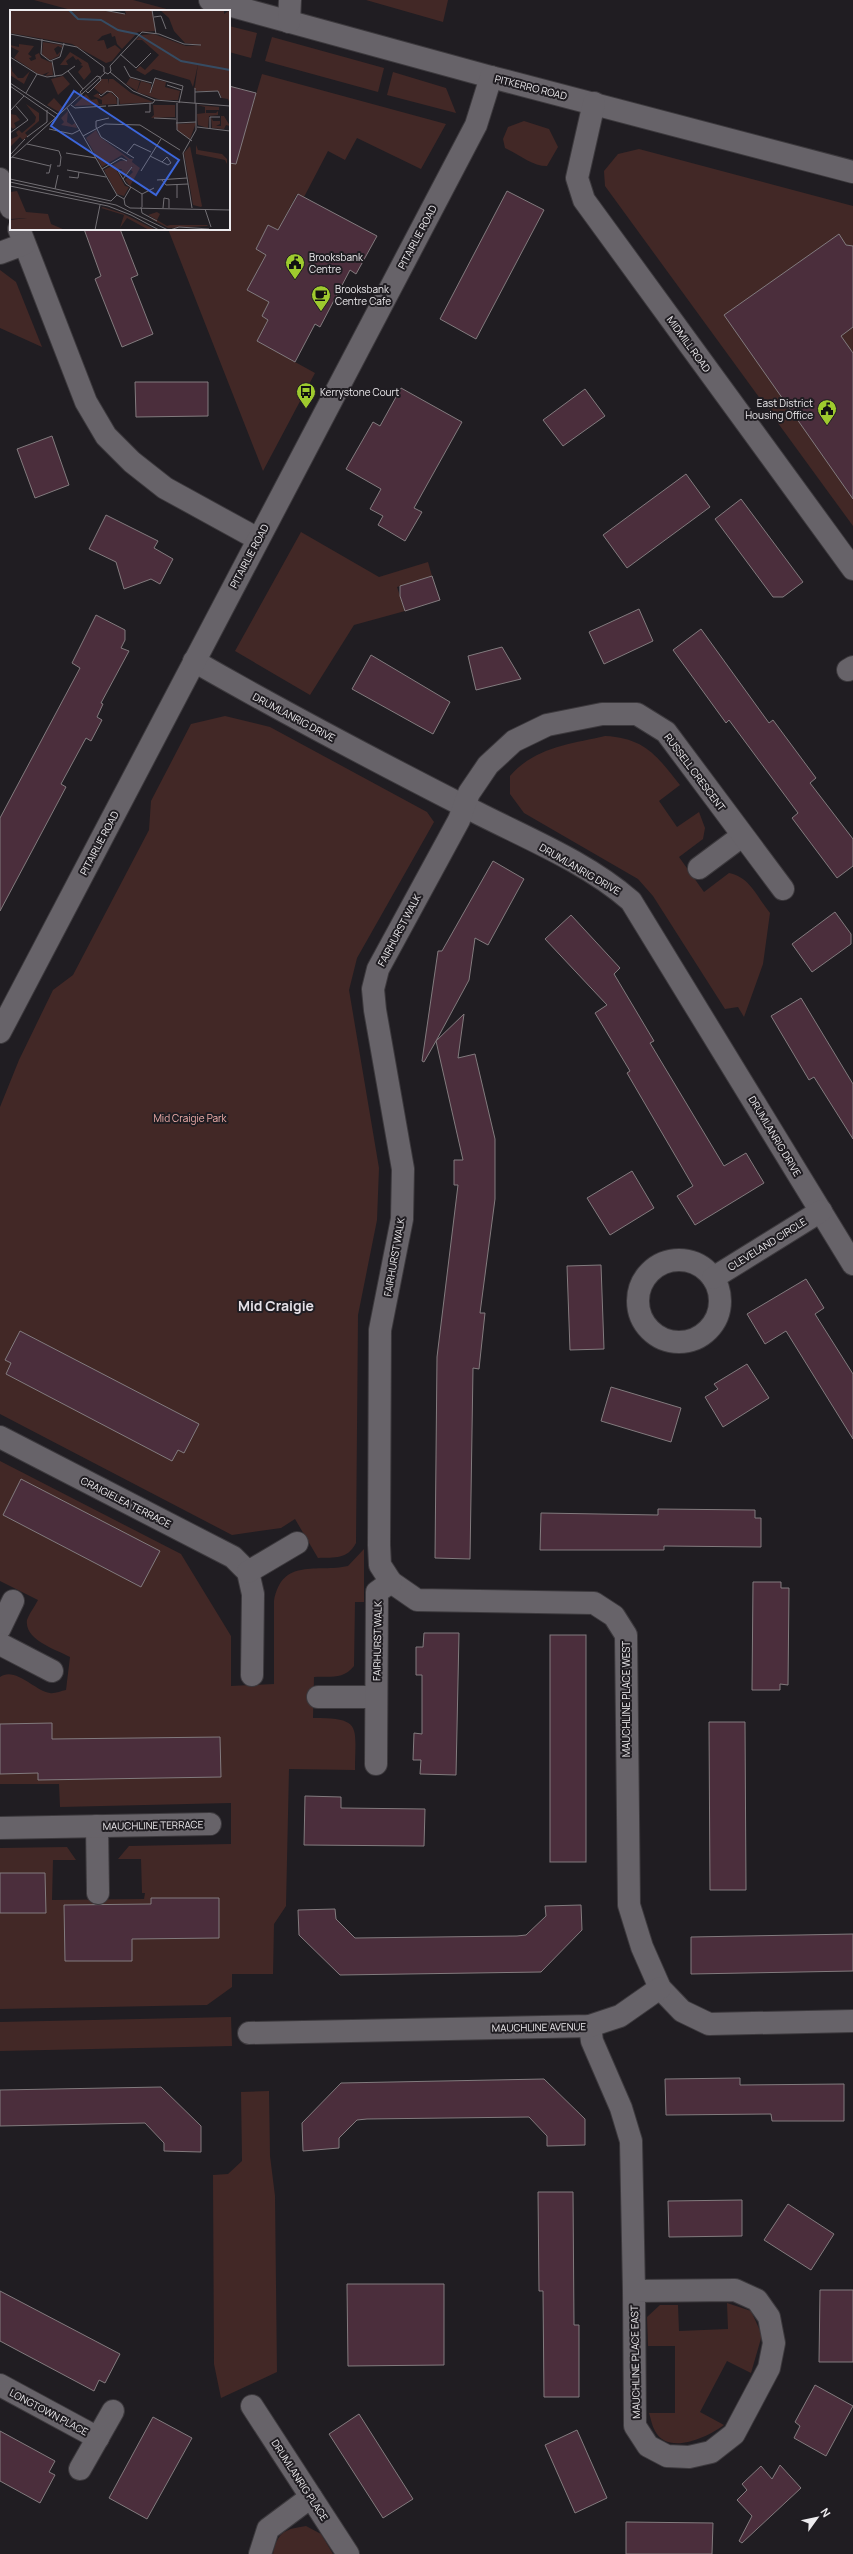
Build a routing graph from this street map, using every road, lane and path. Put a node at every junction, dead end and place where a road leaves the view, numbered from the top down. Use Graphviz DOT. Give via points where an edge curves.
graph roads {
  1 [pos="210,0"];
  2 [pos="290,0"];
  3 [pos="289,22"];
  4 [pos="491,77"];
  5 [pos="594,103"];
  6 [pos="853,172"];
  7 [pos="0,179"];
  8 [pos="10,205"];
  9 [pos="22,236"];
  10 [pos="0,253"];
  11 [pos="258,539"];
  12 [pos="853,569"];
  13 [pos="194,661"];
  14 [pos="464,806"];
  15 [pos="742,836"];
  16 [pos="699,868"];
  17 [pos="784,889"];
  18 [pos="0,1032"];
  19 [pos="820,1211"];
  20 [pos="853,1264"];
  21 [pos="713,1278"];
  22 [pos="0,1437"];
  23 [pos="296,1543"];
  24 [pos="248,1572"];
  25 [pos="391,1582"];
  26 [pos="13,1602"];
  27 [pos="0,1628"];
  28 [pos="0,1644"];
  29 [pos="52,1671"];
  30 [pos="252,1675"];
  31 [pos="318,1697"];
  32 [pos="376,1697"];
  33 [pos="376,1764"];
  34 [pos="210,1824"];
  35 [pos="97,1826"];
  36 [pos="0,1828"];
  37 [pos="98,1893"];
  38 [pos="660,1988"];
  39 [pos="853,2021"];
  40 [pos="590,2026"];
  41 [pos="249,2033"];
  42 [pos="634,2291"];
  43 [pos="0,2385"];
  44 [pos="252,2406"];
  45 [pos="113,2411"];
  46 [pos="98,2438"];
  47 [pos="80,2469"];
  48 [pos="311,2497"];
  49 [pos="260,2554"];
  50 [pos="348,2554"];
  1 -- 3 [label="street, PITKERRO ROAD"];
  2 -- 3 [label="street"];
  3 -- 4 [label="street, PITKERRO ROAD"];
  4 -- 5 [label="street, PITKERRO ROAD"];
  4 -- 11 [label="street, PITAIRLIE ROAD" via="476,124"];
  5 -- 6 [label="street, PITKERRO ROAD"];
  5 -- 12 [label="street, MIDMILL ROAD" via="577,178 584,200"];
  7 -- 8 [label="street"];
  9 -- 10 [label="street"];
  9 -- 11 [label="street" via="86,402 106,436 132,462 165,488"];
  11 -- 13 [label="street, PITAIRLIE ROAD"];
  13 -- 14 [label="street, DRUMLANRIG DRIVE"];
  13 -- 18 [label="street, PITAIRLIE ROAD"];
  14 -- 15 [label="street, RUSSELL CRESCENT" via="469,793 488,765 514,741 547,725 602,714 637,714 666,732"];
  14 -- 19 [label="street, DRUMLANRIG DRIVE" via="556,853 615,887 631,901"];
  14 -- 25 [label="street, FAIRHURST WALK" via="378,969 374,989 375,1010 403,1169 402,1219 380,1330 379,1544 380,1565"];
  15 -- 16 [label="street"];
  15 -- 17 [label="street, RUSSELL CRESCENT"];
  19 -- 20 [label="street, DRUMLANRIG DRIVE"];
  19 -- 21 [label="street, CLEVELAND CIRCLE"];
  22 -- 24 [label="street, CRAIGIELEA TERRACE" via="233,1557"];
  23 -- 24 [label="street"];
  24 -- 30 [label="street" via="253,1594"];
  25 -- 32 [label="street, FAIRHURST WALK" via="378,1592"];
  25 -- 38 [label="street, MAUCHLINE PLACE WEST" via="417,1600 594,1603 614,1616 626,1635 629,1905 642,1948"];
  26 -- 27 [label="street"];
  28 -- 29 [label="street"];
  31 -- 32 [label="street"];
  32 -- 33 [label="street, FAIRHURST WALK"];
  34 -- 35 [label="street, MAUCHLINE TERRACE"];
  35 -- 36 [label="street, MAUCHLINE TERRACE"];
  35 -- 37 [label="street, MAUCHLINE TERRACE"];
  38 -- 39 [label="street" via="682,2011 709,2024"];
  38 -- 40 [label="street, MAUCHLINE AVENUE" via="620,2016"];
  40 -- 41 [label="street, MAUCHLINE AVENUE"];
  40 -- 42 [label="street, MAUCHLINE PLACE EAST" via="592,2041 622,2108 631,2141"];
  42 -- 42 [label="street, MAUCHLINE PLACE EAST" via="735,2290 757,2300 769,2317 774,2343 769,2368 734,2434 711,2452 689,2457 667,2456 648,2446 635,2426"];
  43 -- 46 [label="street, LONGTOWN PLACE"];
  44 -- 48 [label="street, DRUMLANRIG PLACE"];
  45 -- 46 [label="street, LONGTOWN PLACE"];
  46 -- 47 [label="street, LONGTOWN PLACE"];
  48 -- 49 [label="street" via="268,2529"];
  48 -- 50 [label="street, DRUMLANRIG PLACE"];
}
